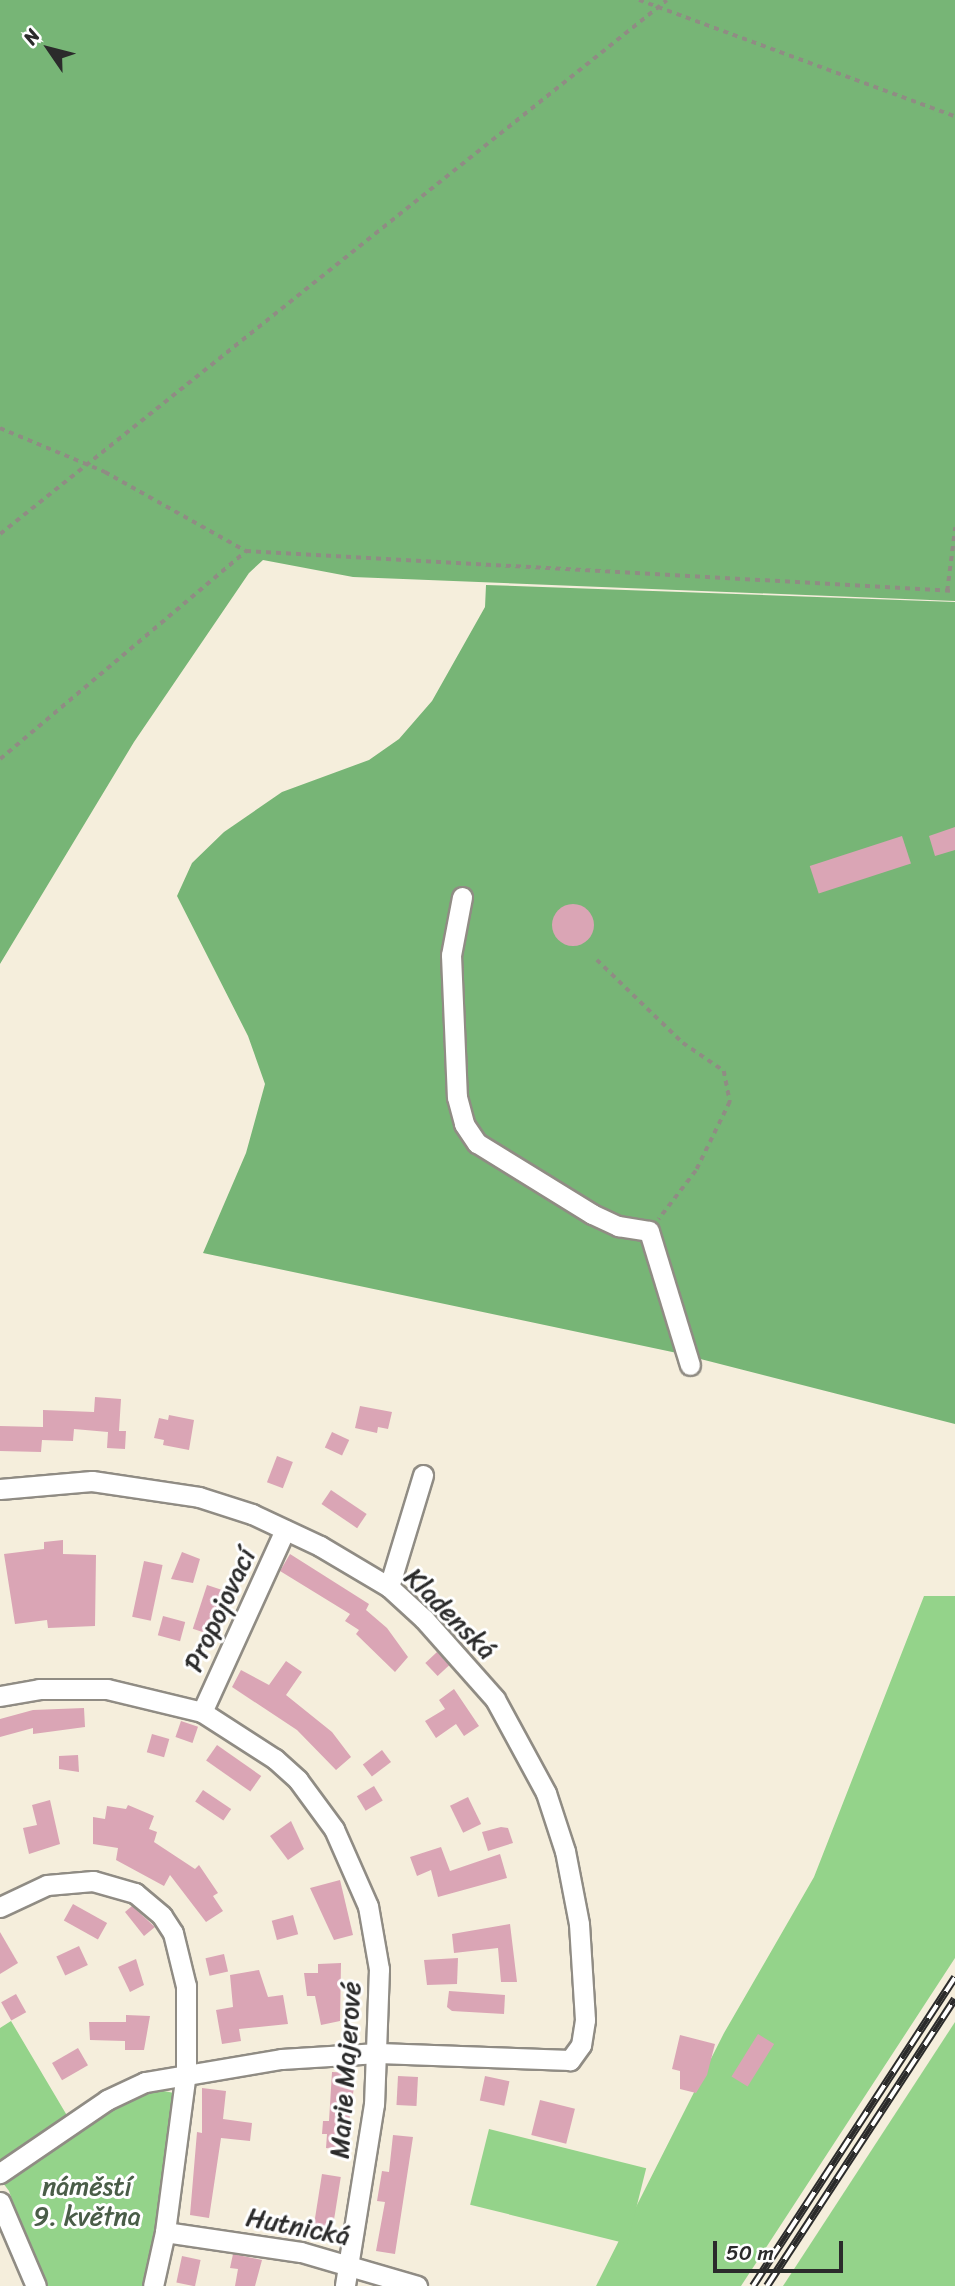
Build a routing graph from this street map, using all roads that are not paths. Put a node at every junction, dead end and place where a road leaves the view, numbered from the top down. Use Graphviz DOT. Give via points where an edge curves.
graph roads {
  1 [pos="462,897"];
  2 [pos="690,1365"];
  3 [pos="423,1475"];
  4 [pos="0,1489"];
  5 [pos="285,1530"];
  6 [pos="389,1587"];
  7 [pos="0,1696"];
  8 [pos="202,1712"];
  9 [pos="0,1907"];
  10 [pos="378,2053"];
  11 [pos="186,2072"];
  12 [pos="0,2173"];
  13 [pos="0,2202"];
  14 [pos="165,2232"];
  15 [pos="349,2263"];
  16 [pos="36,2286"];
  17 [pos="153,2286"];
  18 [pos="345,2286"];
  19 [pos="417,2286"];
  1 -- 2 [label="street" via="451,955 457,1097 464,1124 477,1143 592,1214 618,1226 649,1231"];
  3 -- 6 [label="street"];
  4 -- 5 [label="street, Kladenská" via="92,1481 154,1489 199,1497"];
  5 -- 6 [label="street, Kladenská"];
  5 -- 8 [label="street, Propojovací"];
  6 -- 10 [label="street, Kladenská" via="479,1678 509,1720 545,1793 565,1851 579,1924 585,2020 581,2045 570,2060"];
  7 -- 8 [label="street, Marie Majerové" via="39,1689 107,1689"];
  8 -- 10 [label="street, Marie Majerové" via="252,1741 298,1780 346,1850 375,1939"];
  9 -- 11 [label="street" via="47,1885 78,1880 123,1886 149,1903 173,1933 184,1967"];
  10 -- 11 [label="street"];
  10 -- 15 [label="street, Marie Majerové"];
  11 -- 12 [label="street" via="145,2082 107,2100"];
  11 -- 14 [label="street"];
  13 -- 16 [label="street"];
  14 -- 15 [label="street, Hutnická" via="259,2244"];
  14 -- 17 [label="street"];
  15 -- 18 [label="street, Marie Majerové"];
  15 -- 19 [label="street, Hutnická"];
}
